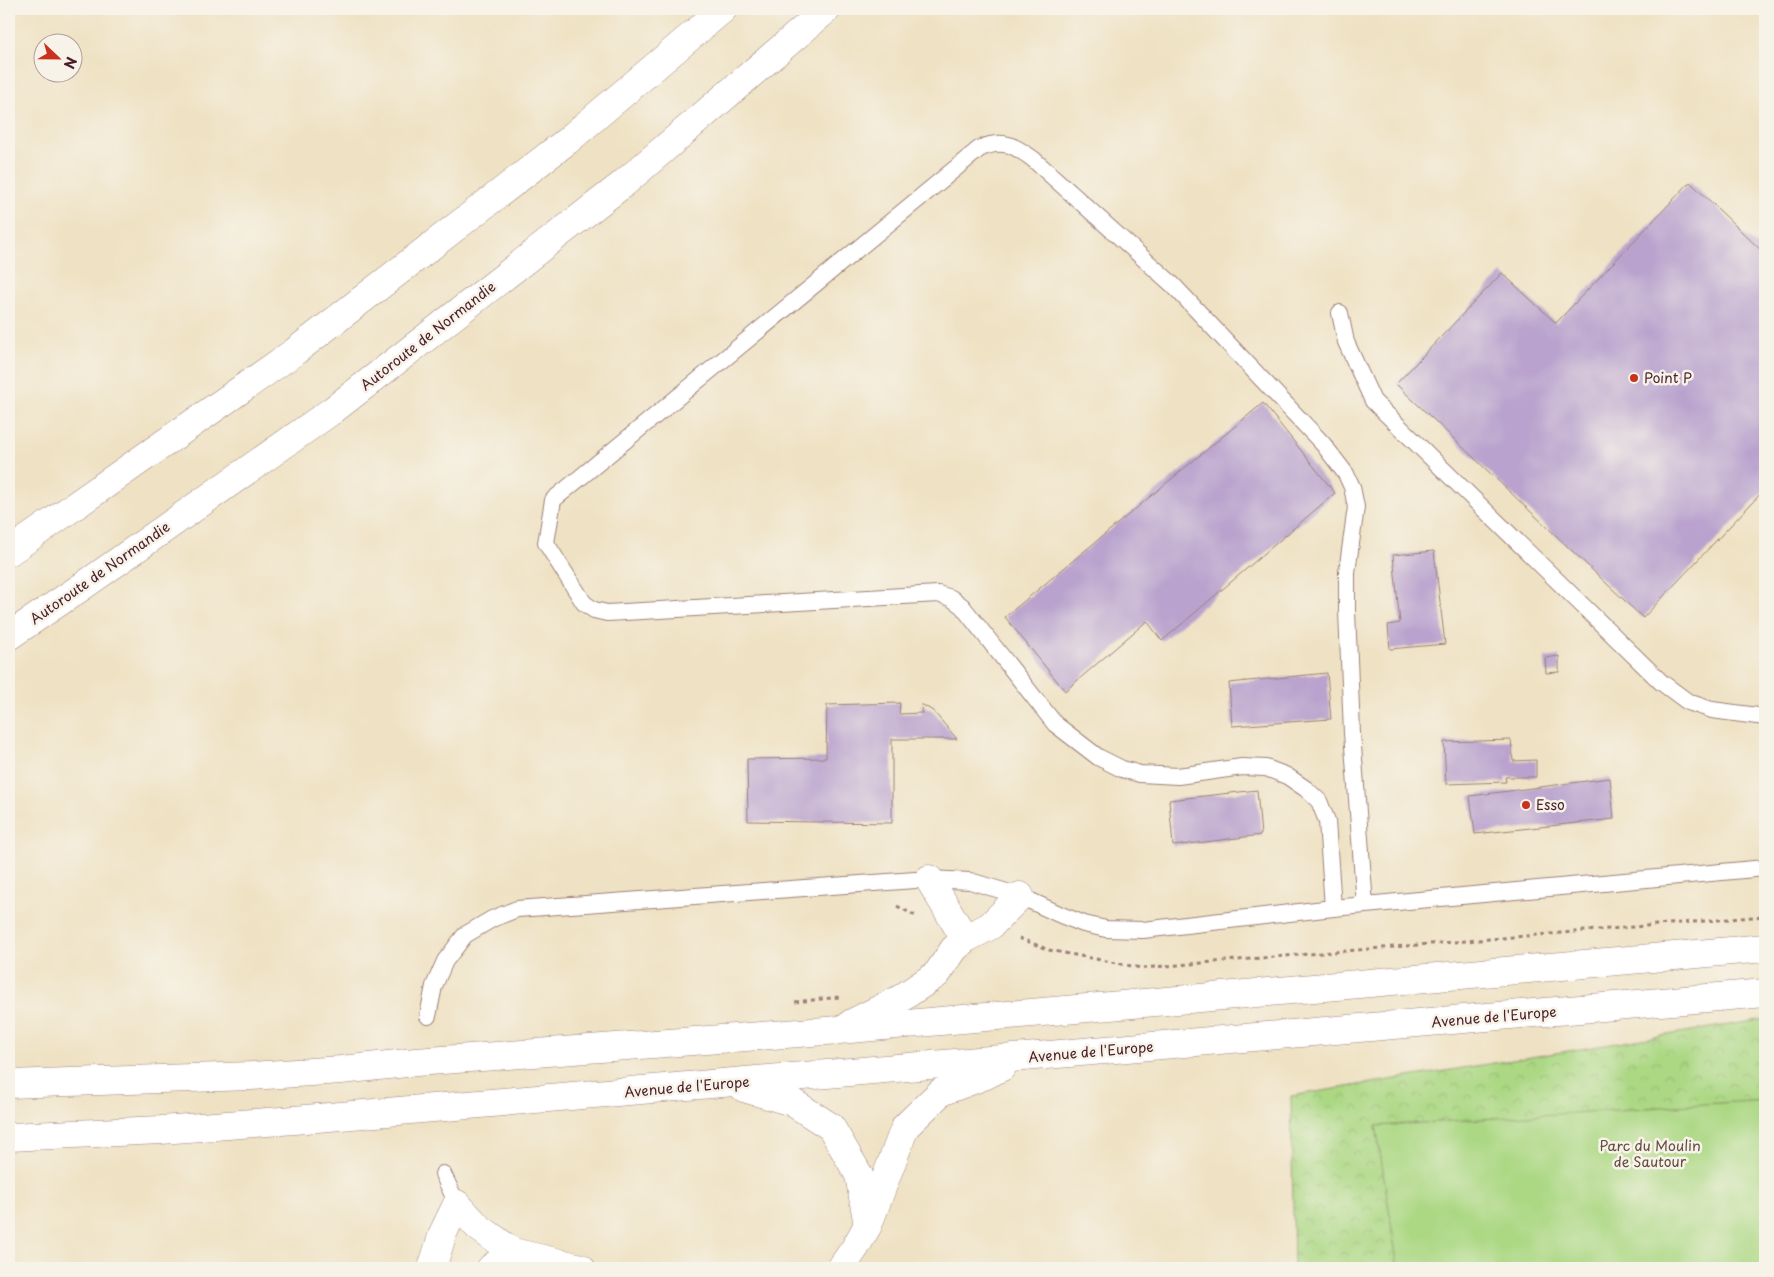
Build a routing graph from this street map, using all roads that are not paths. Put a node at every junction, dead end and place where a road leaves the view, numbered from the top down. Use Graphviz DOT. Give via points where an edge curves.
graph roads {
  1 [pos="723,9"];
  2 [pos="827,9"];
  3 [pos="1340,313"];
  4 [pos="9,552"];
  5 [pos="9,636"];
  6 [pos="1765,717"];
  7 [pos="1765,868"];
  8 [pos="929,879"];
  9 [pos="1020,896"];
  10 [pos="1365,904"];
  11 [pos="1332,908"];
  12 [pos="960,932"];
  13 [pos="1765,948"];
  14 [pos="1765,993"];
  15 [pos="428,1016"];
  16 [pos="839,1030"];
  17 [pos="1019,1058"];
  18 [pos="9,1084"];
  19 [pos="728,1084"];
  20 [pos="9,1137"];
  21 [pos="444,1174"];
  22 [pos="457,1204"];
  23 [pos="868,1225"];
  24 [pos="513,1252"];
  25 [pos="432,1268"];
  26 [pos="491,1268"];
  27 [pos="581,1268"];
  28 [pos="841,1268"];
  1 -- 4 [label="main road" via="567,141 293,353"];
  2 -- 5 [label="main road, Autoroute de Normandie" via="623,184 333,410"];
  3 -- 6 [label="lane" via="1346,342 1374,401 1661,682 1688,702 1712,710"];
  7 -- 10 [label="lane"];
  8 -- 9 [label="lane" via="970,881"];
  8 -- 12 [label="main road"];
  8 -- 15 [label="lane" via="517,908 465,935 445,961 434,986"];
  9 -- 11 [label="lane" via="1084,924 1106,929 1143,930"];
  9 -- 12 [label="main road" via="990,926"];
  10 -- 11 [label="lane"];
  10 -- 11 [label="lane" via="1347,611 1347,572 1356,508 1352,487 1323,444 1173,285 1016,146 990,144 979,149 554,500 546,543 584,603 594,610 607,613 938,594 951,598 962,606 1055,724 1098,757 1140,774 1178,776 1242,767 1266,768 1287,776 1306,789 1319,802 1327,821"];
  12 -- 16 [label="main road" via="954,949 937,974 900,999"];
  13 -- 16 [label="main road"];
  14 -- 17 [label="main road, Avenue de l'Europe"];
  16 -- 18 [label="main road" via="251,1076"];
  17 -- 19 [label="main road, Avenue de l'Europe"];
  17 -- 23 [label="main road" via="984,1076 941,1092 906,1127"];
  19 -- 20 [label="main road, Avenue de l'Europe" via="161,1130"];
  19 -- 23 [label="main road" via="792,1102 831,1126 859,1176"];
  21 -- 22 [label="lane"];
  22 -- 24 [label="main road" via="478,1227"];
  22 -- 25 [label="main road"];
  23 -- 28 [label="main road"];
  24 -- 26 [label="main road"];
  24 -- 27 [label="main road"];
}
